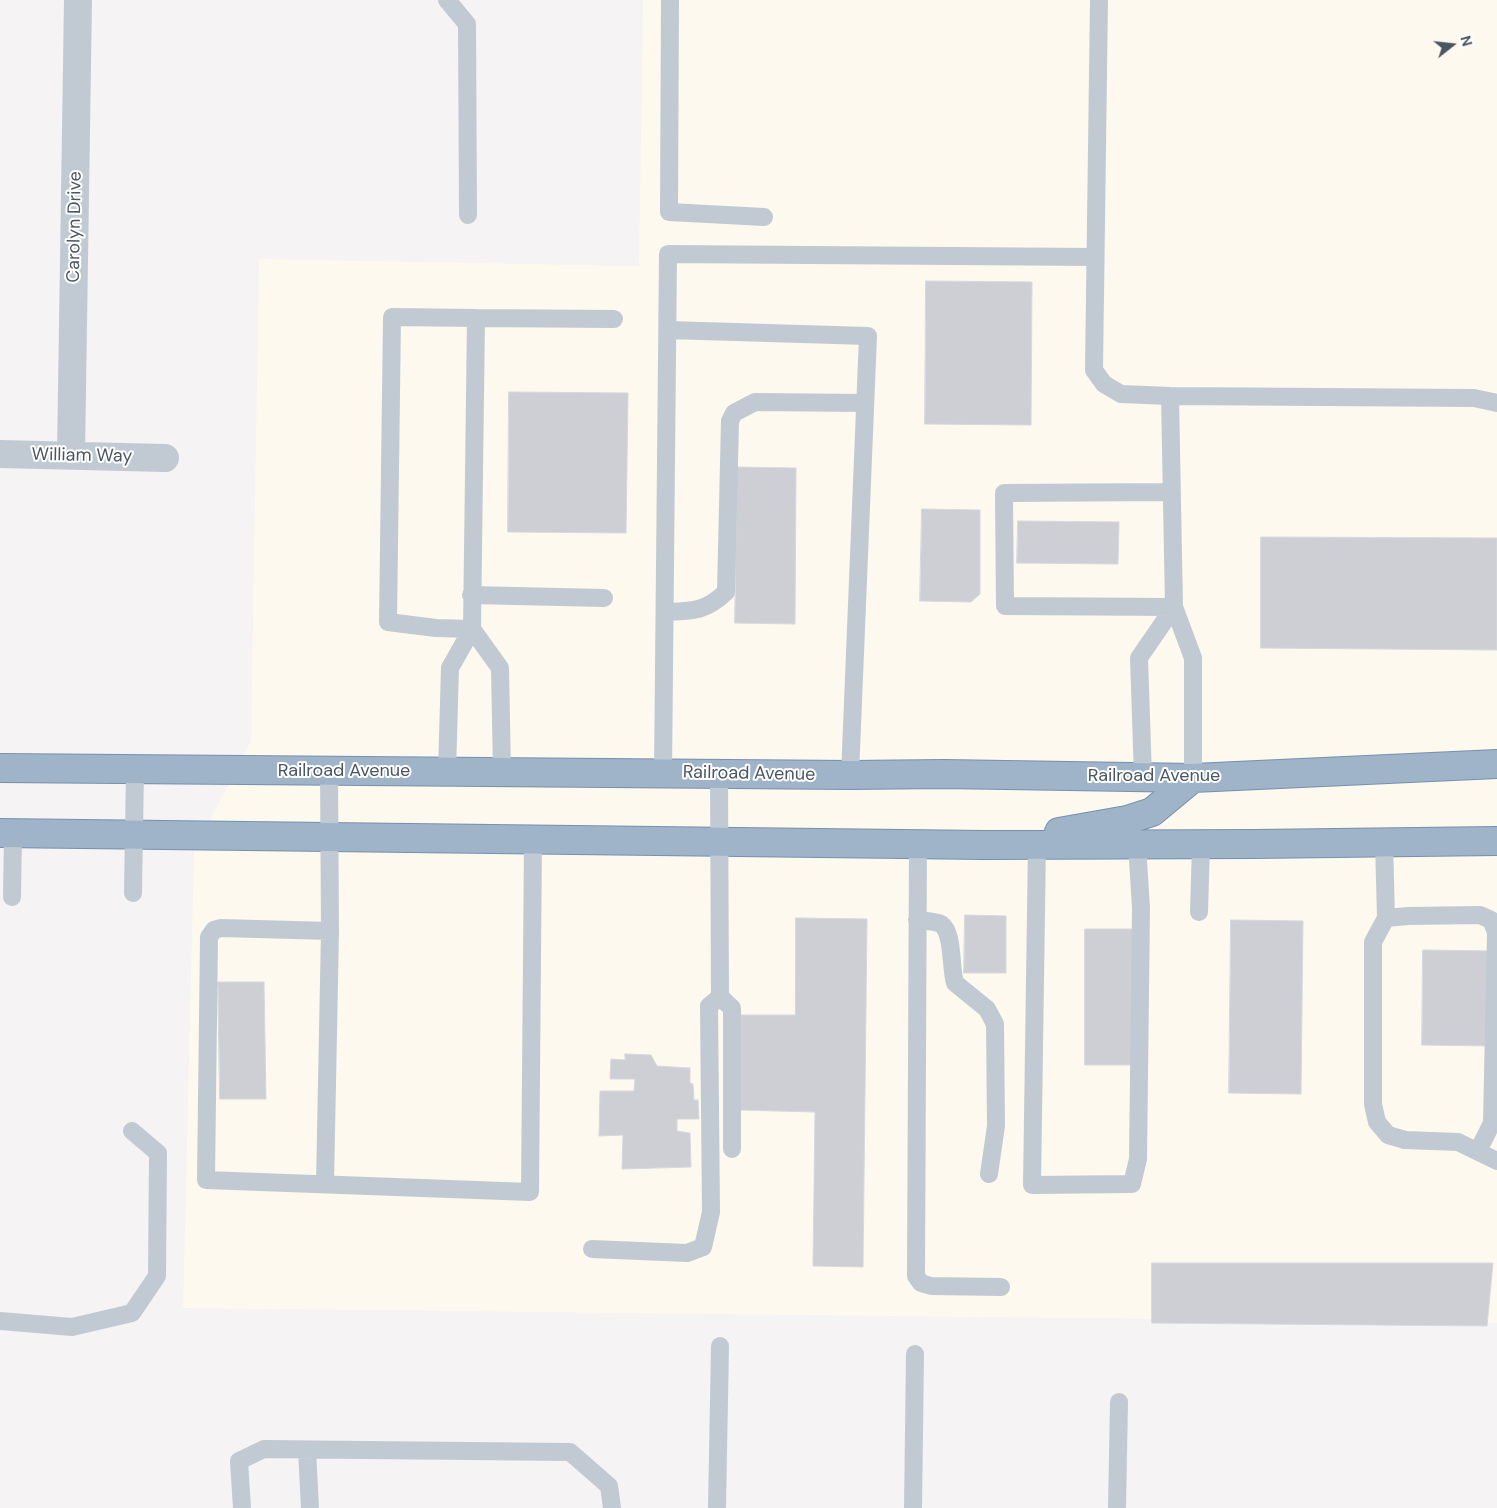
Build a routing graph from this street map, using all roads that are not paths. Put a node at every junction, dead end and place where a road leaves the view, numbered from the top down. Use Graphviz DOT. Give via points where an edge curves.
graph roads {
  1 [pos="78,0"];
  2 [pos="447,0"];
  3 [pos="670,0"];
  4 [pos="1099,0"];
  5 [pos="468,215"];
  6 [pos="764,217"];
  7 [pos="1095,257"];
  8 [pos="476,318"];
  9 [pos="614,320"];
  10 [pos="668,330"];
  11 [pos="1170,396"];
  12 [pos="1497,402"];
  13 [pos="865,403"];
  14 [pos="0,454"];
  15 [pos="71,455"];
  16 [pos="165,458"];
  17 [pos="1171,492"];
  18 [pos="471,595"];
  19 [pos="604,598"];
  20 [pos="1174,607"];
  21 [pos="665,612"];
  22 [pos="472,629"];
  23 [pos="1497,764"];
  24 [pos="0,768"];
  25 [pos="135,770"];
  26 [pos="329,771"];
  27 [pos="447,772"];
  28 [pos="502,772"];
  29 [pos="663,773"];
  30 [pos="719,774"];
  31 [pos="850,775"];
  32 [pos="1143,777"];
  33 [pos="1193,778"];
  34 [pos="6,834"];
  35 [pos="134,834"];
  36 [pos="329,837"];
  37 [pos="533,840"];
  38 [pos="1497,841"];
  39 [pos="720,842"];
  40 [pos="1384,842"];
  41 [pos="918,844"];
  42 [pos="1037,844"];
  43 [pos="1137,844"];
  44 [pos="1201,844"];
  45 [pos="984,845"];
  46 [pos="133,893"];
  47 [pos="12,897"];
  48 [pos="1199,912"];
  49 [pos="1386,918"];
  50 [pos="917,920"];
  51 [pos="330,931"];
  52 [pos="720,997"];
  53 [pos="132,1131"];
  54 [pos="732,1149"];
  55 [pos="1478,1150"];
  56 [pos="1497,1161"];
  57 [pos="989,1174"];
  58 [pos="325,1184"];
  59 [pos="592,1249"];
  60 [pos="1002,1287"];
  61 [pos="0,1321"];
  62 [pos="720,1346"];
  63 [pos="915,1354"];
  64 [pos="1119,1402"];
  65 [pos="307,1450"];
  66 [pos="242,1508"];
  67 [pos="310,1508"];
  68 [pos="612,1508"];
  69 [pos="717,1508"];
  70 [pos="913,1508"];
  71 [pos="1117,1508"];
  1 -- 15 [label="street, Carolyn Drive"];
  2 -- 5 [label="lane" via="467,24"];
  3 -- 6 [label="lane" via="668,212"];
  4 -- 7 [label="lane"];
  7 -- 10 [label="lane" via="668,254"];
  7 -- 11 [label="lane" via="1094,370 1104,384 1121,394"];
  8 -- 9 [label="lane"];
  8 -- 18 [label="lane"];
  8 -- 22 [label="lane" via="392,317 388,622"];
  10 -- 13 [label="lane" via="868,336"];
  10 -- 21 [label="lane"];
  11 -- 12 [label="lane" via="1474,398"];
  11 -- 17 [label="lane"];
  13 -- 21 [label="lane" via="755,402 734,413 730,421 726,592 716,602 694,612"];
  13 -- 31 [label="lane"];
  14 -- 15 [label="street, William Way"];
  15 -- 16 [label="street, William Way"];
  17 -- 20 [label="lane"];
  17 -- 20 [label="lane" via="1004,493 1005,606"];
  18 -- 19 [label="lane"];
  18 -- 22 [label="lane"];
  20 -- 32 [label="lane" via="1139,658"];
  20 -- 33 [label="lane" via="1193,658"];
  21 -- 29 [label="lane"];
  22 -- 27 [label="lane" via="450,668"];
  22 -- 28 [label="lane" via="500,668"];
  23 -- 33 [label="highway, Railroad Avenue"];
  24 -- 25 [label="highway, Railroad Avenue"];
  25 -- 26 [label="highway, Railroad Avenue"];
  25 -- 35 [label="lane"];
  26 -- 27 [label="highway, Railroad Avenue"];
  26 -- 36 [label="lane"];
  27 -- 28 [label="highway, Railroad Avenue"];
  28 -- 29 [label="highway, Railroad Avenue"];
  29 -- 30 [label="highway, Railroad Avenue"];
  30 -- 31 [label="highway, Railroad Avenue"];
  30 -- 39 [label="lane"];
  31 -- 32 [label="highway, Railroad Avenue"];
  32 -- 33 [label="highway, Railroad Avenue"];
  33 -- 45 [label="highway" via="1152,812 1127,820"];
  34 -- 35 [label="highway"];
  34 -- 47 [label="lane"];
  35 -- 36 [label="highway"];
  35 -- 46 [label="lane"];
  36 -- 37 [label="highway"];
  36 -- 51 [label="lane"];
  37 -- 39 [label="highway"];
  37 -- 58 [label="lane" via="530,1192"];
  38 -- 40 [label="highway"];
  39 -- 41 [label="highway"];
  39 -- 52 [label="lane"];
  40 -- 44 [label="highway"];
  40 -- 49 [label="lane"];
  41 -- 45 [label="highway"];
  41 -- 50 [label="lane"];
  42 -- 43 [label="highway"];
  42 -- 43 [label="lane" via="1032,1185 1132,1184 1138,1159 1141,908"];
  42 -- 45 [label="highway"];
  43 -- 44 [label="highway"];
  44 -- 48 [label="lane"];
  49 -- 55 [label="lane" via="1373,942 1373,1104 1378,1122 1388,1134 1405,1140 1458,1142"];
  49 -- 55 [label="lane" via="1480,916 1491,920 1496,932 1492,1124"];
  50 -- 57 [label="lane" via="940,923 946,930 955,982 987,1009 995,1024 996,1126"];
  50 -- 60 [label="lane" via="916,1276 921,1283 931,1286"];
  51 -- 58 [label="lane"];
  51 -- 58 [label="lane" via="221,928 214,930 209,937 206,1180"];
  52 -- 54 [label="lane" via="732,1008"];
  52 -- 59 [label="lane" via="709,1006 711,1212 703,1247 687,1253"];
  53 -- 61 [label="lane" via="158,1153 157,1276 132,1313 72,1327"];
  55 -- 56 [label="lane"];
  62 -- 69 [label="lane"];
  63 -- 70 [label="lane"];
  64 -- 71 [label="lane"];
  65 -- 66 [label="lane" via="264,1448 239,1462"];
  65 -- 67 [label="lane"];
  65 -- 68 [label="lane" via="570,1452 609,1486"];
}
